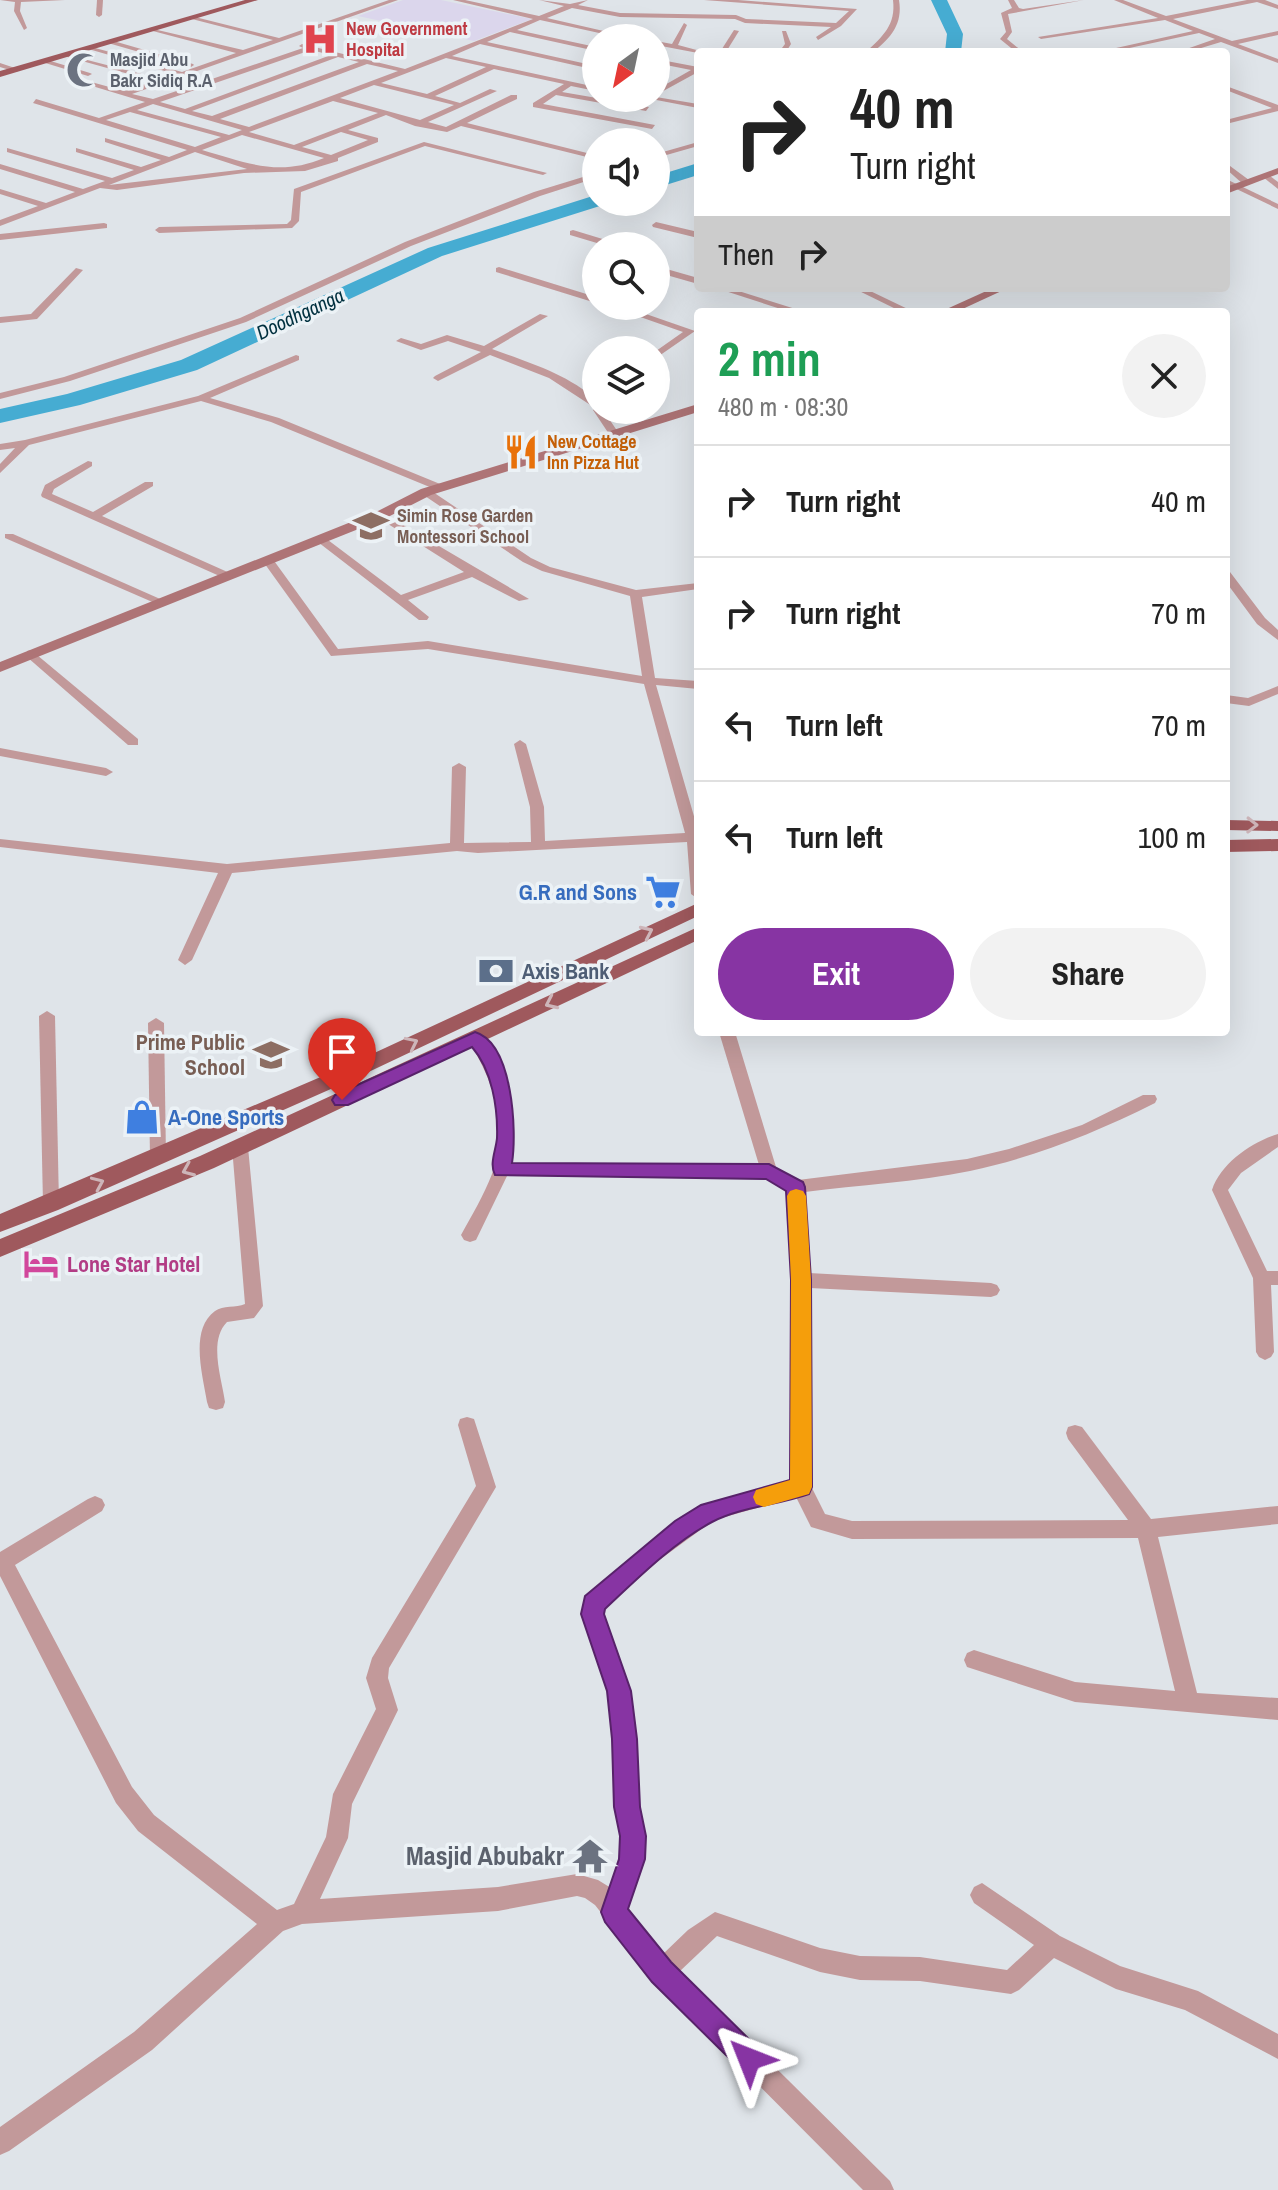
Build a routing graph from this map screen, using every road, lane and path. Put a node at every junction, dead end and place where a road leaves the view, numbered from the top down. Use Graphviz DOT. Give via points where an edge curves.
graph roads {
  1 [pos="0,0"];
  2 [pos="18,0"];
  3 [pos="62,0"];
  4 [pos="100,0"];
  5 [pos="254,0"];
  6 [pos="395,0"];
  7 [pos="456,0"];
  8 [pos="542,0"];
  9 [pos="585,0"];
  10 [pos="707,0"];
  11 [pos="896,0"];
  12 [pos="1011,0"];
  13 [pos="1081,0"];
  14 [pos="1117,0"];
  15 [pos="1258,0"];
  16 [pos="469,1"];
  17 [pos="571,6"];
  18 [pos="1278,7"];
  19 [pos="1016,9"];
  20 [pos="99,15"];
  21 [pos="631,16"];
  22 [pos="191,18"];
  23 [pos="540,18"];
  24 [pos="1166,19"];
  25 [pos="525,24"];
  26 [pos="621,24"];
  27 [pos="684,25"];
  28 [pos="839,25"];
  29 [pos="582,27"];
  30 [pos="24,28"];
  31 [pos="151,29"];
  32 [pos="509,30"];
  33 [pos="736,31"];
  34 [pos="1198,31"];
  35 [pos="784,32"];
  36 [pos="1278,33"];
  37 [pos="493,36"];
  38 [pos="582,36"];
  39 [pos="1041,37"];
  40 [pos="818,38"];
  41 [pos="279,40"];
  42 [pos="1220,40"];
  43 [pos="110,42"];
  44 [pos="479,42"];
  45 [pos="1230,44"];
  46 [pos="582,46"];
  47 [pos="670,46"];
  48 [pos="673,47"];
  49 [pos="88,48"];
  50 [pos="310,48"];
  51 [pos="725,48"];
  52 [pos="785,48"];
  53 [pos="873,48"];
  54 [pos="1015,48"];
  55 [pos="1119,48"];
  56 [pos="1194,48"];
  57 [pos="464,49"];
  58 [pos="582,50"];
  59 [pos="694,51"];
  60 [pos="242,52"];
  61 [pos="478,52"];
  62 [pos="339,54"];
  63 [pos="66,55"];
  64 [pos="445,56"];
  65 [pos="573,60"];
  66 [pos="44,61"];
  67 [pos="368,61"];
  68 [pos="1278,61"];
  69 [pos="519,62"];
  70 [pos="582,63"];
  71 [pos="670,64"];
  72 [pos="0,65"];
  73 [pos="492,67"];
  74 [pos="200,68"];
  75 [pos="694,68"];
  76 [pos="16,70"];
  77 [pos="406,71"];
  78 [pos="559,71"];
  79 [pos="694,71"];
  80 [pos="0,74"];
  81 [pos="182,74"];
  82 [pos="73,79"];
  83 [pos="545,79"];
  84 [pos="161,81"];
  85 [pos="670,82"];
  86 [pos="373,83"];
  87 [pos="457,83"];
  88 [pos="675,83"];
  89 [pos="569,84"];
  90 [pos="469,86"];
  91 [pos="582,86"];
  92 [pos="670,86"];
  93 [pos="140,88"];
  94 [pos="481,88"];
  95 [pos="1230,90"];
  96 [pos="493,91"];
  97 [pos="556,93"];
  98 [pos="124,94"];
  99 [pos="427,97"];
  100 [pos="332,98"];
  101 [pos="582,98"];
  102 [pos="36,101"];
  103 [pos="670,101"];
  104 [pos="150,102"];
  105 [pos="461,105"];
  106 [pos="694,105"];
  107 [pos="129,109"];
  108 [pos="1278,109"];
  109 [pos="185,111"];
  110 [pos="1266,112"];
  111 [pos="383,114"];
  112 [pos="1230,115"];
  113 [pos="1278,116"];
  114 [pos="212,119"];
  115 [pos="1239,119"];
  116 [pos="100,120"];
  117 [pos="1230,121"];
  118 [pos="418,124"];
  119 [pos="462,124"];
  120 [pos="652,127"];
  121 [pos="341,130"];
  122 [pos="244,131"];
  123 [pos="229,137"];
  124 [pos="108,140"];
  125 [pos="30,141"];
  126 [pos="694,145"];
  127 [pos="295,147"];
  128 [pos="195,149"];
  129 [pos="10,150"];
  130 [pos="79,150"];
  131 [pos="670,152"];
  132 [pos="0,153"];
  133 [pos="582,154"];
  134 [pos="332,158"];
  135 [pos="167,159"];
  136 [pos="0,166"];
  137 [pos="361,166"];
  138 [pos="139,169"];
  139 [pos="1230,170"];
  140 [pos="263,171"];
  141 [pos="1278,171"];
  142 [pos="543,173"];
  143 [pos="1266,175"];
  144 [pos="110,180"];
  145 [pos="582,180"];
  146 [pos="1230,182"];
  147 [pos="1242,184"];
  148 [pos="96,185"];
  149 [pos="1278,187"];
  150 [pos="1230,189"];
  151 [pos="0,191"];
  152 [pos="80,191"];
  153 [pos="44,205"];
  154 [pos="1278,207"];
  155 [pos="1,221"];
  156 [pos="656,225"];
  157 [pos="104,226"];
  158 [pos="159,230"];
  159 [pos="573,233"];
  160 [pos="694,234"];
  161 [pos="582,236"];
  162 [pos="0,237"];
  163 [pos="79,270"];
  164 [pos="499,270"];
  165 [pos="670,273"];
  166 [pos="694,280"];
  167 [pos="733,292"];
  168 [pos="866,292"];
  169 [pos="993,292"];
  170 [pos="582,296"];
  171 [pos="787,308"];
  172 [pos="900,308"];
  173 [pos="955,308"];
  174 [pos="543,316"];
  175 [pos="0,320"];
  176 [pos="657,320"];
  177 [pos="401,341"];
  178 [pos="670,345"];
  179 [pos="486,351"];
  180 [pos="296,358"];
  181 [pos="438,378"];
  182 [pos="582,393"];
  183 [pos="0,396"];
  184 [pos="201,398"];
  185 [pos="694,409"];
  186 [pos="609,424"];
  187 [pos="615,435"];
  188 [pos="25,443"];
  189 [pos="0,447"];
  190 [pos="88,464"];
  191 [pos="0,470"];
  192 [pos="149,484"];
  193 [pos="434,490"];
  194 [pos="381,515"];
  195 [pos="94,516"];
  196 [pos="9,536"];
  197 [pos="320,539"];
  198 [pos="268,560"];
  199 [pos="473,573"];
  200 [pos="228,576"];
  201 [pos="1230,579"];
  202 [pos="694,587"];
  203 [pos="636,594"];
  204 [pos="399,599"];
  205 [pos="523,599"];
  206 [pos="161,602"];
  207 [pos="423,617"];
  208 [pos="1261,621"];
  209 [pos="1278,624"];
  210 [pos="1278,636"];
  211 [pos="31,654"];
  212 [pos="0,667"];
  213 [pos="649,681"];
  214 [pos="694,685"];
  215 [pos="1278,690"];
  216 [pos="1230,700"];
  217 [pos="133,742"];
  218 [pos="520,744"];
  219 [pos="0,752"];
  220 [pos="459,767"];
  221 [pos="106,772"];
  222 [pos="1230,825"];
  223 [pos="1278,826"];
  224 [pos="693,837"];
  225 [pos="0,843"];
  226 [pos="1278,845"];
  227 [pos="538,846"];
  228 [pos="1230,846"];
  229 [pos="457,847"];
  230 [pos="694,848"];
  231 [pos="227,869"];
  232 [pos="694,911"];
  233 [pos="694,935"];
  234 [pos="185,960"];
  235 [pos="47,1016"];
  236 [pos="156,1023"];
  237 [pos="728,1036"];
  238 [pos="475,1038"];
  239 [pos="1149,1099"];
  240 [pos="1275,1145"];
  241 [pos="240,1147"];
  242 [pos="158,1158"];
  243 [pos="501,1170"];
  244 [pos="769,1171"];
  245 [pos="796,1187"];
  246 [pos="51,1204"];
  247 [pos="0,1223"];
  248 [pos="470,1235"];
  249 [pos="0,1248"];
  250 [pos="1270,1278"];
  251 [pos="801,1280"];
  252 [pos="991,1290"];
  253 [pos="1265,1352"];
  254 [pos="216,1402"];
  255 [pos="467,1425"];
  256 [pos="1075,1433"];
  257 [pos="801,1487"];
  258 [pos="95,1505"];
  259 [pos="1278,1515"];
  260 [pos="1146,1529"];
  261 [pos="2,1562"];
  262 [pos="974,1660"];
  263 [pos="1189,1703"];
  264 [pos="1278,1709"];
  265 [pos="982,1895"];
  266 [pos="302,1912"];
  267 [pos="614,1912"];
  268 [pos="275,1923"];
  269 [pos="1052,1944"];
  270 [pos="662,1972"];
  271 [pos="1278,2047"];
  272 [pos="0,2142"];
  273 [pos="881,2190"];
  1 -- 2 [label="street"];
  2 -- 3 [label="street"];
  2 -- 30 [label="street"];
  4 -- 20 [label="street"];
  5 -- 22 [label="main road"];
  6 -- 41 [label="street"];
  7 -- 16 [label="street"];
  8 -- 17 [label="street"];
  9 -- 17 [label="street"];
  10 -- 28 [label="street" via="854,9"];
  11 -- 53 [label="street" via="895,27"];
  12 -- 19 [label="street"];
  13 -- 19 [label="street"];
  14 -- 24 [label="street"];
  15 -- 18 [label="street"];
  15 -- 24 [label="street"];
  16 -- 23 [label="street"];
  17 -- 21 [label="street"];
  17 -- 23 [label="street"];
  19 -- 54 [label="street" via="1004,13 1009,32 1003,39"];
  21 -- 26 [label="street"];
  21 -- 28 [label="street"];
  22 -- 31 [label="main road"];
  22 -- 41 [label="street"];
  23 -- 25 [label="street"];
  23 -- 29 [label="street"];
  24 -- 34 [label="street"];
  24 -- 39 [label="street"];
  25 -- 32 [label="street"];
  25 -- 38 [label="street"];
  27 -- 48 [label="street"];
  28 -- 40 [label="street"];
  31 -- 43 [label="main road"];
  31 -- 60 [label="street"];
  32 -- 37 [label="street"];
  32 -- 46 [label="street"];
  33 -- 51 [label="street"];
  34 -- 42 [label="street"];
  34 -- 55 [label="street"];
  35 -- 52 [label="street"];
  36 -- 45 [label="street"];
  37 -- 44 [label="street"];
  37 -- 65 [label="street"];
  41 -- 50 [label="street"];
  41 -- 60 [label="street"];
  42 -- 45 [label="street"];
  42 -- 56 [label="street"];
  43 -- 49 [label="main road"];
  43 -- 74 [label="street"];
  44 -- 57 [label="street"];
  44 -- 65 [label="street"];
  45 -- 68 [label="street"];
  47 -- 48 [label="street"];
  48 -- 59 [label="street"];
  49 -- 63 [label="main road"];
  49 -- 81 [label="street"];
  50 -- 62 [label="street"];
  50 -- 104 [label="street"];
  57 -- 61 [label="street"];
  57 -- 64 [label="street"];
  58 -- 65 [label="street"];
  60 -- 74 [label="street"];
  62 -- 67 [label="street"];
  62 -- 109 [label="street"];
  63 -- 66 [label="main road"];
  63 -- 84 [label="street"];
  64 -- 73 [label="street"];
  64 -- 77 [label="street"];
  65 -- 70 [label="street"];
  65 -- 78 [label="street"];
  66 -- 76 [label="main road"];
  66 -- 93 [label="street"];
  67 -- 77 [label="street"];
  67 -- 114 [label="street"];
  69 -- 78 [label="street"];
  71 -- 75 [label="street"];
  72 -- 76 [label="street"];
  73 -- 83 [label="street"];
  73 -- 87 [label="street"];
  74 -- 81 [label="street"];
  76 -- 80 [label="main road"];
  77 -- 86 [label="street"];
  78 -- 83 [label="street"];
  79 -- 88 [label="street"];
  81 -- 84 [label="street"];
  82 -- 98 [label="street"];
  83 -- 89 [label="street"];
  84 -- 93 [label="street"];
  85 -- 88 [label="street"];
  86 -- 99 [label="street"];
  86 -- 100 [label="street"];
  87 -- 90 [label="street"];
  87 -- 99 [label="street"];
  88 -- 92 [label="street"];
  89 -- 91 [label="street"];
  89 -- 97 [label="street"];
  93 -- 98 [label="street"];
  94 -- 96 [label="street"];
  95 -- 108 [label="street"];
  96 -- 105 [label="street"];
  96 -- 119 [label="street" via="514,97"];
  97 -- 101 [label="street"];
  97 -- 120 [label="street" via="536,105"];
  98 -- 104 [label="street"];
  99 -- 105 [label="street"];
  100 -- 111 [label="street"];
  100 -- 122 [label="street"];
  102 -- 116 [label="street"];
  103 -- 106 [label="street"];
  104 -- 107 [label="street"];
  104 -- 109 [label="street"];
  105 -- 118 [label="street"];
  107 -- 116 [label="street"];
  107 -- 123 [label="street"];
  108 -- 110 [label="street"];
  109 -- 114 [label="street"];
  110 -- 113 [label="street"];
  110 -- 115 [label="street"];
  111 -- 118 [label="street"];
  111 -- 121 [label="street"];
  112 -- 115 [label="street"];
  114 -- 122 [label="street"];
  115 -- 117 [label="street"];
  116 -- 128 [label="street"];
  118 -- 119 [label="street" via="443,130"];
  119 -- 133 [label="street"];
  121 -- 127 [label="street"];
  121 -- 134 [label="street" via="375,140"];
  122 -- 123 [label="street"];
  122 -- 127 [label="street"];
  123 -- 128 [label="street"];
  124 -- 135 [label="street"];
  125 -- 129 [label="street"];
  126 -- 131 [label="street"];
  127 -- 134 [label="street"];
  128 -- 135 [label="street"];
  128 -- 140 [label="street"];
  129 -- 132 [label="street"];
  129 -- 144 [label="street"];
  130 -- 138 [label="street"];
  134 -- 137 [label="street"];
  134 -- 140 [label="street" via="297,170"];
  135 -- 138 [label="street"];
  136 -- 152 [label="street"];
  137 -- 142 [label="street" via="424,144"];
  137 -- 158 [label="street" via="297,191 295,221 289,226"];
  138 -- 144 [label="street"];
  139 -- 147 [label="street"];
  140 -- 148 [label="street" via="117,188"];
  141 -- 143 [label="main road"];
  143 -- 147 [label="main road"];
  143 -- 149 [label="street"];
  144 -- 148 [label="street"];
  145 -- 183 [label="street" via="408,244 243,320"];
  146 -- 147 [label="street"];
  147 -- 150 [label="main road"];
  147 -- 154 [label="street"];
  148 -- 152 [label="street"];
  151 -- 153 [label="street"];
  152 -- 153 [label="street"];
  153 -- 155 [label="street"];
  156 -- 160 [label="street"];
  157 -- 162 [label="street"];
  159 -- 161 [label="street"];
  163 -- 175 [label="street" via="34,317"];
  164 -- 170 [label="street"];
  165 -- 166 [label="street"];
  167 -- 171 [label="street"];
  168 -- 172 [label="street"];
  169 -- 173 [label="main road"];
  174 -- 179 [label="street"];
  176 -- 178 [label="street" via="690,331"];
  177 -- 179 [label="street" via="421,347 451,339"];
  179 -- 181 [label="street"];
  179 -- 182 [label="street"];
  180 -- 184 [label="street"];
  184 -- 188 [label="street"];
  184 -- 193 [label="street" via="275,420"];
  185 -- 187 [label="main road"];
  186 -- 187 [label="street"];
  187 -- 193 [label="main road"];
  188 -- 189 [label="street"];
  188 -- 191 [label="street"];
  190 -- 195 [label="street" via="46,493"];
  192 -- 195 [label="street"];
  193 -- 194 [label="main road"];
  193 -- 203 [label="street" via="535,565"];
  194 -- 197 [label="main road"];
  194 -- 199 [label="street"];
  195 -- 200 [label="street"];
  196 -- 206 [label="street"];
  197 -- 198 [label="main road"];
  197 -- 204 [label="street"];
  198 -- 200 [label="main road"];
  198 -- 213 [label="street" via="335,653 428,645"];
  199 -- 204 [label="street"];
  199 -- 205 [label="street"];
  200 -- 206 [label="main road"];
  201 -- 208 [label="street"];
  202 -- 203 [label="street"];
  203 -- 213 [label="street"];
  204 -- 207 [label="street"];
  206 -- 211 [label="main road"];
  208 -- 209 [label="street"];
  208 -- 210 [label="street"];
  211 -- 212 [label="main road"];
  211 -- 217 [label="street"];
  213 -- 214 [label="street"];
  213 -- 224 [label="street"];
  215 -- 216 [label="street" via="1249,702"];
  218 -- 227 [label="street" via="537,807"];
  219 -- 221 [label="street"];
  220 -- 229 [label="street"];
  222 -- 223 [label="main road, one-way"];
  224 -- 227 [label="street"];
  224 -- 230 [label="street"];
  225 -- 231 [label="street"];
  226 -- 228 [label="main road"];
  227 -- 229 [label="street"];
  229 -- 231 [label="street"];
  231 -- 234 [label="street"];
  242 -- 232 [label="main road, one-way"];
  233 -- 238 [label="main road, one-way"];
  235 -- 246 [label="street"];
  236 -- 242 [label="street"];
  237 -- 244 [label="street"];
  238 -- 241 [label="main road"];
  238 -- 243 [label="street" via="498,1080 505,1113"];
  239 -- 245 [label="street" via="1088,1129 1010,1155"];
  240 -- 250 [label="street" via="1229,1174 1220,1190"];
  241 -- 249 [label="main road, one-way"];
  241 -- 254 [label="street" via="254,1306 248,1313 223,1315 211,1328"];
  246 -- 242 [label="main road, one-way"];
  243 -- 244 [label="street"];
  243 -- 248 [label="street"];
  244 -- 245 [label="street"];
  245 -- 251 [label="street"];
  246 -- 247 [label="main road"];
  250 -- 253 [label="street"];
  251 -- 252 [label="street"];
  251 -- 257 [label="street"];
  255 -- 266 [label="street" via="486,1487 379,1665 377,1678 387,1710 341,1802 337,1838"];
  256 -- 260 [label="street"];
  257 -- 260 [label="street" via="818,1521 852,1530"];
  257 -- 267 [label="street" via="709,1512 594,1604 619,1691 633,1836 632,1859"];
  258 -- 261 [label="street"];
  259 -- 260 [label="street"];
  260 -- 263 [label="street"];
  261 -- 268 [label="street" via="124,1795 146,1823"];
  262 -- 263 [label="street" via="1075,1692"];
  263 -- 264 [label="street"];
  265 -- 269 [label="street"];
  266 -- 267 [label="street" via="498,1899 577,1885 603,1897"];
  266 -- 268 [label="street"];
  267 -- 270 [label="street"];
  268 -- 272 [label="street" via="143,2041"];
  269 -- 270 [label="street" via="1011,1982 833,1963 715,1924"];
  269 -- 271 [label="street" via="1116,1977 1190,1999"];
  270 -- 273 [label="street"];
}
